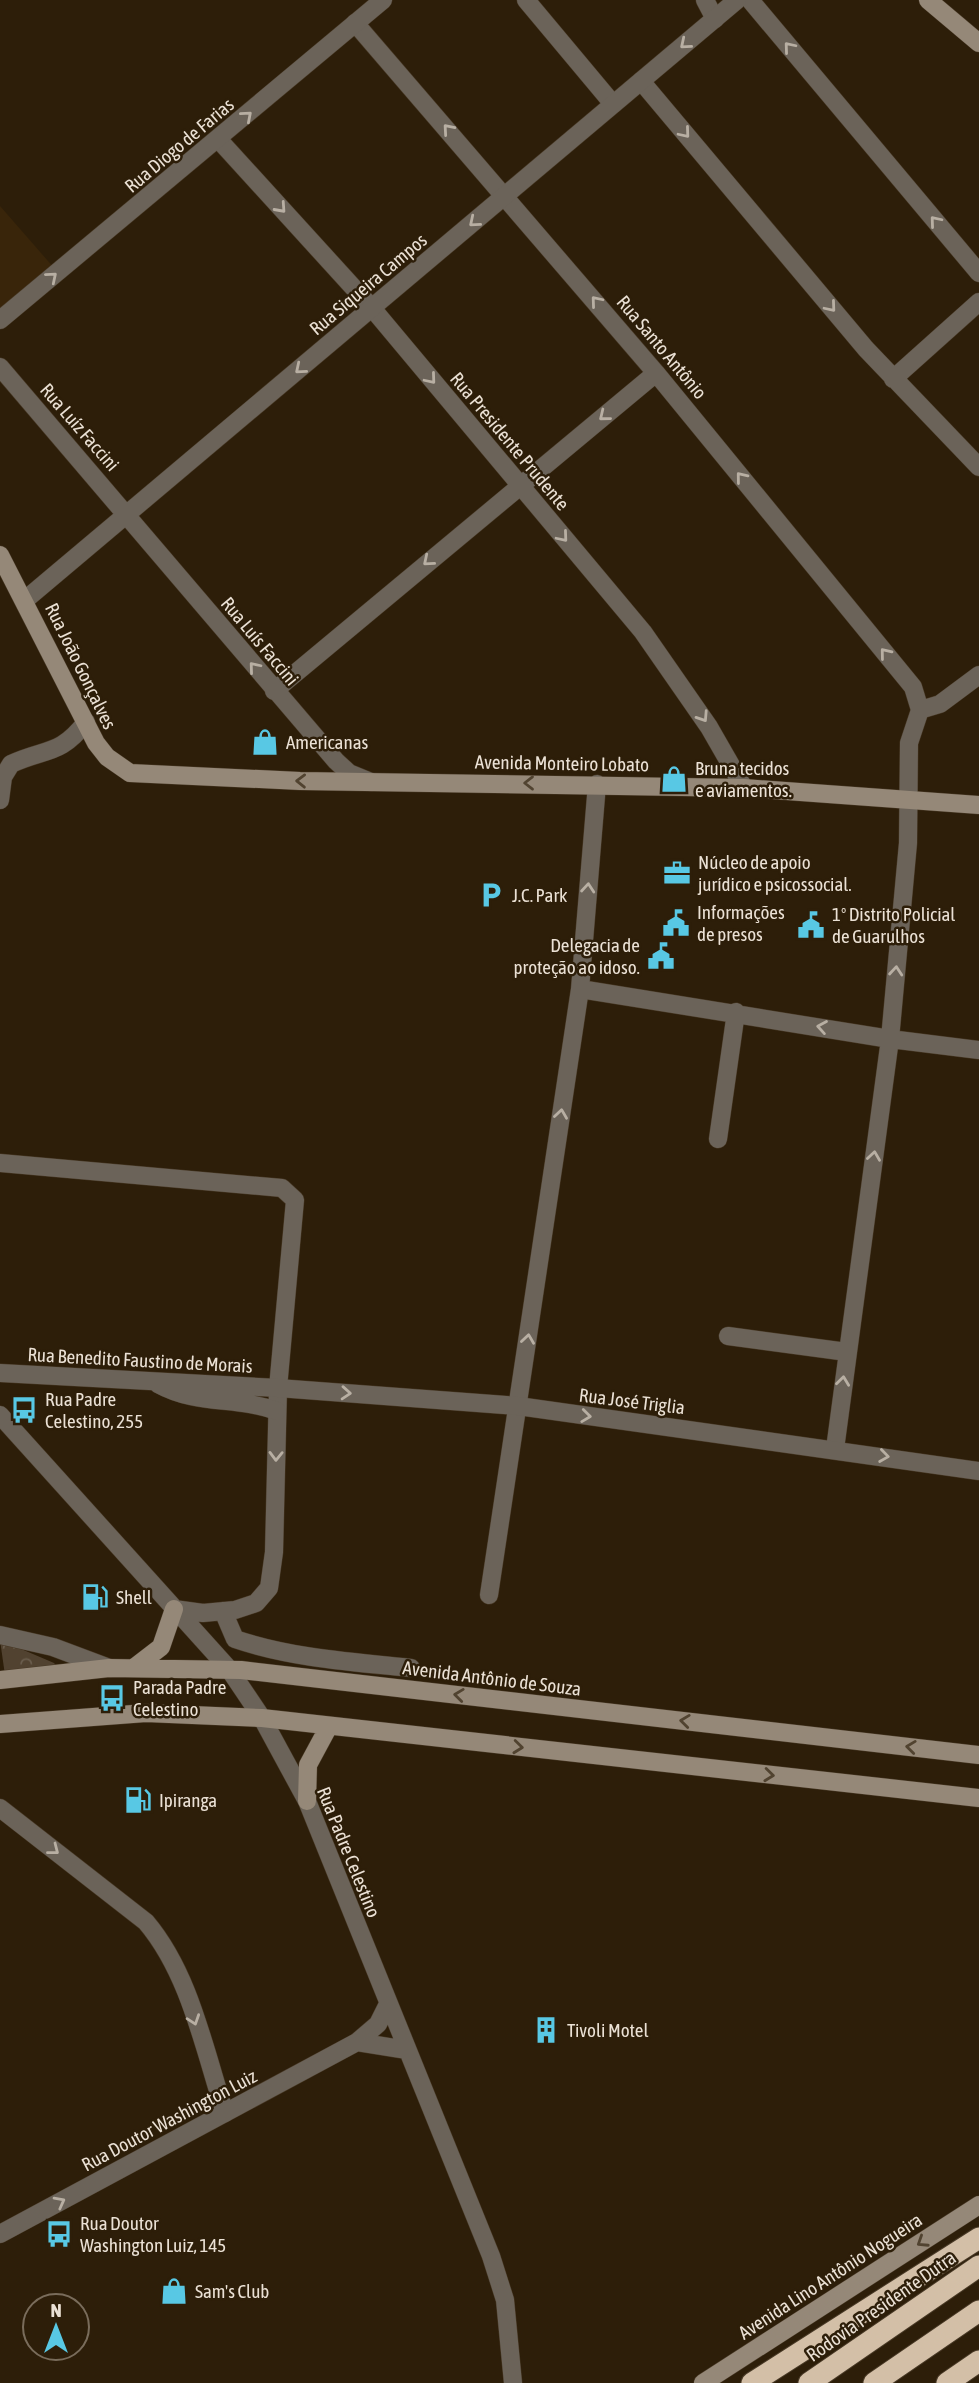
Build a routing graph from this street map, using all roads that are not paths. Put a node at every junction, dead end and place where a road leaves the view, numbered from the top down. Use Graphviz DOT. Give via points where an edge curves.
graph roads {
  1 [pos="383,0"];
  2 [pos="526,0"];
  3 [pos="705,0"];
  4 [pos="737,0"];
  5 [pos="750,0"];
  6 [pos="928,0"];
  7 [pos="715,19"];
  8 [pos="355,23"];
  9 [pos="979,43"];
  10 [pos="641,81"];
  11 [pos="613,104"];
  12 [pos="219,140"];
  13 [pos="506,195"];
  14 [pos="979,274"];
  15 [pos="979,302"];
  16 [pos="372,308"];
  17 [pos="0,320"];
  18 [pos="0,367"];
  19 [pos="656,373"];
  20 [pos="893,379"];
  21 [pos="979,467"];
  22 [pos="519,485"];
  23 [pos="127,514"];
  24 [pos="0,555"];
  25 [pos="25,600"];
  26 [pos="979,675"];
  27 [pos="274,691"];
  28 [pos="920,709"];
  29 [pos="86,722"];
  30 [pos="143,775"];
  31 [pos="371,782"];
  32 [pos="597,783"];
  33 [pos="744,788"];
  34 [pos="0,800"];
  35 [pos="908,801"];
  36 [pos="979,805"];
  37 [pos="580,989"];
  38 [pos="736,1012"];
  39 [pos="890,1039"];
  40 [pos="979,1050"];
  41 [pos="718,1139"];
  42 [pos="0,1163"];
  43 [pos="728,1336"];
  44 [pos="847,1352"];
  45 [pos="0,1373"];
  46 [pos="155,1382"];
  47 [pos="278,1388"];
  48 [pos="518,1406"];
  49 [pos="277,1411"];
  50 [pos="0,1415"];
  51 [pos="835,1449"];
  52 [pos="979,1471"];
  53 [pos="489,1595"];
  54 [pos="174,1609"];
  55 [pos="223,1611"];
  56 [pos="0,1635"];
  57 [pos="134,1667"];
  58 [pos="109,1668"];
  59 [pos="411,1668"];
  60 [pos="229,1669"];
  61 [pos="0,1680"];
  62 [pos="262,1718"];
  63 [pos="0,1724"];
  64 [pos="329,1726"];
  65 [pos="979,1755"];
  66 [pos="979,1798"];
  67 [pos="307,1801"];
  68 [pos="0,1808"];
  69 [pos="388,2004"];
  70 [pos="357,2042"];
  71 [pos="407,2050"];
  72 [pos="225,2113"];
  73 [pos="979,2205"];
  74 [pos="0,2234"];
  75 [pos="979,2238"];
  76 [pos="979,2266"];
  77 [pos="979,2311"];
  78 [pos="979,2361"];
  79 [pos="513,2383"];
  80 [pos="703,2383"];
  81 [pos="752,2383"];
  82 [pos="809,2383"];
  83 [pos="874,2383"];
  84 [pos="947,2383"];
  1 -- 8 [label="street, Rua Diogo de Farias"];
  2 -- 11 [label="street"];
  3 -- 7 [label="street"];
  4 -- 7 [label="street, Rua Siqueira Campos"];
  14 -- 5 [label="street, one-way"];
  6 -- 9 [label="main road"];
  7 -- 10 [label="street, Rua Siqueira Campos, one-way"];
  12 -- 8 [label="street, Rua Diogo de Farias, one-way"];
  13 -- 8 [label="street, Rua Santo Antônio, one-way"];
  10 -- 11 [label="street, Rua Siqueira Campos"];
  10 -- 20 [label="street, one-way"];
  11 -- 13 [label="street, Rua Siqueira Campos"];
  12 -- 16 [label="street, Rua Presidente Prudente, one-way"];
  17 -- 12 [label="street, Rua Diogo de Farias, one-way"];
  13 -- 16 [label="street, Rua Siqueira Campos, one-way"];
  19 -- 13 [label="street, Rua Santo Antônio, one-way"];
  15 -- 20 [label="street"];
  16 -- 22 [label="street, Rua Presidente Prudente, one-way"];
  16 -- 23 [label="street, Rua Siqueira Campos, one-way"];
  18 -- 23 [label="street, Rua Luíz Faccini"];
  19 -- 22 [label="street, one-way"];
  28 -- 19 [label="street, Rua Santo Antônio, one-way" via="913,687"];
  20 -- 21 [label="street"];
  22 -- 27 [label="street, one-way"];
  22 -- 33 [label="street, Rua Presidente Prudente, one-way" via="674,673"];
  23 -- 25 [label="street, Rua Siqueira Campos"];
  27 -- 23 [label="street, Rua Luís Faccini, one-way"];
  24 -- 25 [label="main road, Rua João Gonçalves"];
  25 -- 29 [label="main road, Rua João Gonçalves"];
  26 -- 28 [label="street" via="940,704"];
  27 -- 31 [label="street, Rua Luís Faccini" via="336,761 349,773"];
  28 -- 35 [label="street" via="909,743"];
  29 -- 30 [label="main road, Rua João Gonçalves" via="107,757 130,773"];
  29 -- 34 [label="street" via="62,748 10,764"];
  31 -- 30 [label="main road, Avenida Monteiro Lobato, one-way"];
  32 -- 31 [label="main road, Avenida Monteiro Lobato, one-way"];
  32 -- 33 [label="main road, Avenida Monteiro Lobato"];
  37 -- 32 [label="street, one-way"];
  33 -- 35 [label="main road, Avenida Monteiro Lobato"];
  35 -- 36 [label="main road, Avenida Monteiro Lobato"];
  39 -- 35 [label="street, one-way"];
  37 -- 38 [label="street"];
  48 -- 37 [label="street, one-way"];
  39 -- 38 [label="street, one-way"];
  38 -- 41 [label="street"];
  39 -- 40 [label="street"];
  44 -- 39 [label="street, one-way"];
  42 -- 47 [label="street" via="282,1188 295,1200 296,1211"];
  43 -- 44 [label="street"];
  51 -- 44 [label="street, one-way"];
  45 -- 46 [label="street, Rua Benedito Faustino de Morais"];
  46 -- 47 [label="street, Rua Benedito Faustino de Morais"];
  46 -- 49 [label="street" via="181,1397 256,1403"];
  47 -- 48 [label="street, Rua José Triglia, one-way"];
  47 -- 49 [label="street"];
  48 -- 51 [label="street, Rua José Triglia, one-way"];
  48 -- 53 [label="street"];
  49 -- 55 [label="street, one-way" via="272,1577 256,1603"];
  50 -- 54 [label="street, Rua Padre Celestino"];
  51 -- 52 [label="street, Rua José Triglia, one-way"];
  54 -- 55 [label="street"];
  54 -- 57 [label="main road" via="161,1647"];
  54 -- 60 [label="street, Rua Padre Celestino"];
  55 -- 59 [label="street" via="234,1639 251,1645"];
  56 -- 58 [label="street"];
  57 -- 58 [label="main road, Avenida Antônio de Souza"];
  57 -- 60 [label="main road, Avenida Antônio de Souza"];
  58 -- 61 [label="main road, Avenida Antônio de Souza"];
  60 -- 62 [label="street, Rua Padre Celestino"];
  65 -- 60 [label="main road, Avenida Antônio de Souza, one-way"];
  62 -- 63 [label="main road" via="146,1713"];
  62 -- 64 [label="main road"];
  62 -- 67 [label="street, Rua Padre Celestino"];
  64 -- 66 [label="main road, one-way"];
  64 -- 67 [label="main road" via="308,1765"];
  67 -- 69 [label="street, Rua Padre Celestino"];
  68 -- 72 [label="street, one-way" via="146,1922 163,1942 176,1966"];
  69 -- 70 [label="street, Rua Doutor Washington Luiz" via="379,2024"];
  69 -- 71 [label="street, Rua Padre Celestino"];
  70 -- 71 [label="street"];
  70 -- 72 [label="street, Rua Doutor Washington Luiz"];
  71 -- 79 [label="street, Rua Padre Celestino" via="491,2256 505,2300"];
  74 -- 72 [label="street, Rua Doutor Washington Luiz, one-way"];
  73 -- 80 [label="main road, Avenida Lino Antônio Nogueira, one-way"];
  75 -- 81 [label="highway"];
  76 -- 82 [label="highway, Rodovia Presidente Dutra"];
  77 -- 83 [label="highway"];
  78 -- 84 [label="highway"];
}
